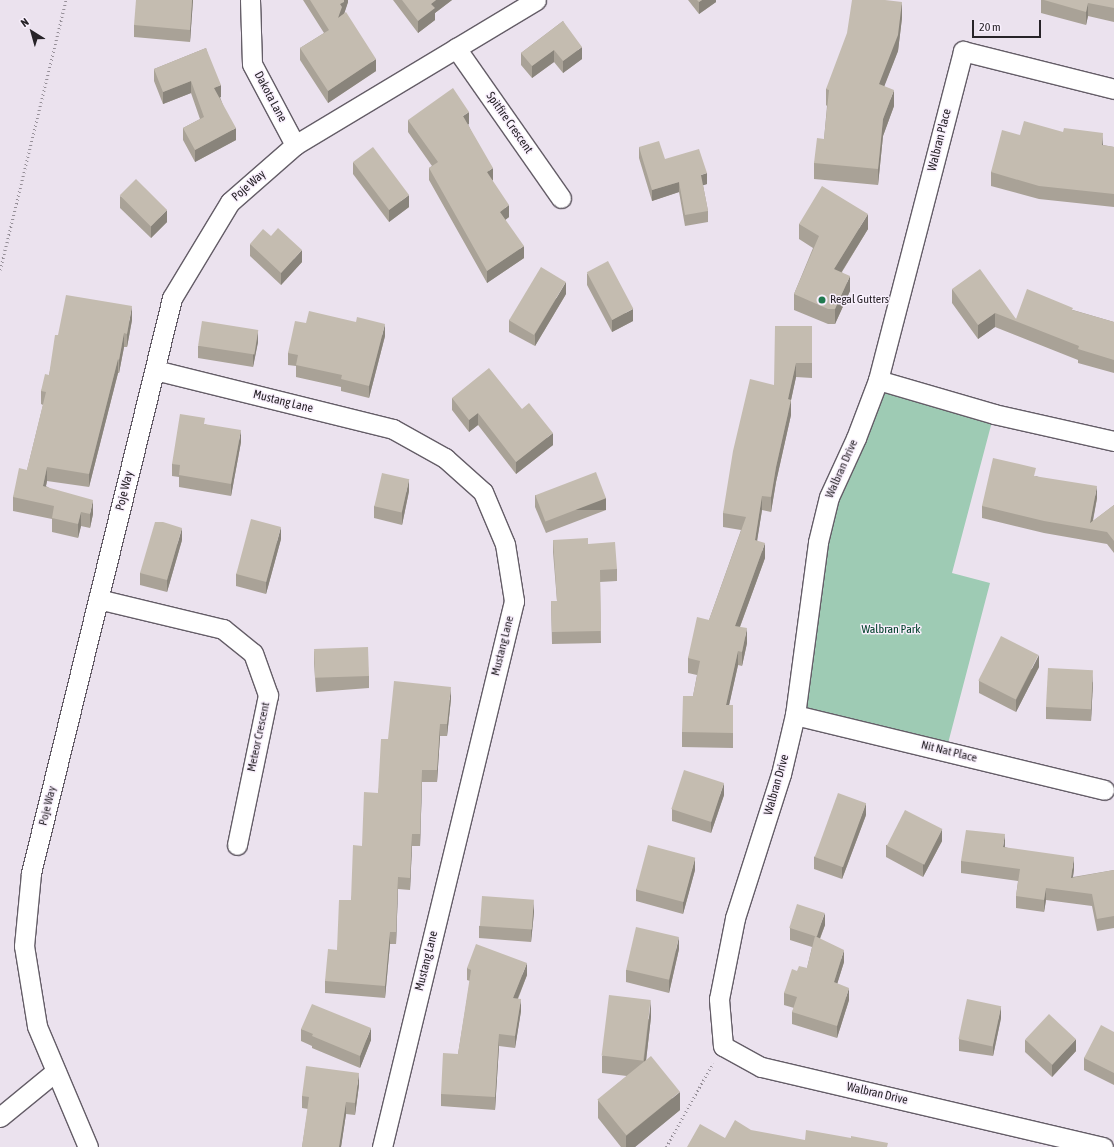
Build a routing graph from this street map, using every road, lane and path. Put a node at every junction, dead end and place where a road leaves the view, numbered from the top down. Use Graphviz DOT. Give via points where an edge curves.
graph roads {
  1 [pos="66,0"];
  2 [pos="250,0"];
  3 [pos="536,0"];
  4 [pos="456,48"];
  5 [pos="1114,89"];
  6 [pos="295,145"];
  7 [pos="562,198"];
  8 [pos="0,270"];
  9 [pos="155,370"];
  10 [pos="878,380"];
  11 [pos="1114,441"];
  12 [pos="98,599"];
  13 [pos="795,715"];
  14 [pos="1104,790"];
  15 [pos="237,844"];
  16 [pos="723,1046"];
  17 [pos="56,1071"];
  18 [pos="0,1117"];
  19 [pos="88,1147"];
  20 [pos="382,1147"];
  21 [pos="666,1147"];
  22 [pos="1103,1147"];
  1 -- 8 [label="path"];
  2 -- 6 [label="street, Dakota Lane" via="252,64"];
  3 -- 4 [label="street, Poje Way"];
  4 -- 6 [label="street, Poje Way"];
  4 -- 7 [label="street, Spitfire Crescent"];
  5 -- 10 [label="street, Walbran Place" via="962,51"];
  6 -- 9 [label="street, Poje Way" via="230,202 172,298"];
  9 -- 12 [label="street, Poje Way"];
  9 -- 20 [label="street, Mustang Lane" via="393,429 445,458 483,492 505,544 514,601"];
  10 -- 11 [label="street" via="994,414"];
  10 -- 13 [label="street, Walbran Drive" via="856,438 829,497 818,542"];
  12 -- 15 [label="street, Meteor Crescent" via="223,629 253,653 268,695"];
  12 -- 17 [label="street, Poje Way" via="31,873 24,946 37,1026"];
  13 -- 14 [label="street, Nit Nat Place"];
  13 -- 16 [label="street, Walbran Drive" via="781,774 735,918 719,999"];
  16 -- 21 [label="path"];
  16 -- 22 [label="street, Walbran Drive" via="761,1067"];
  17 -- 18 [label="street"];
  17 -- 19 [label="street, Poje Way"];
}
